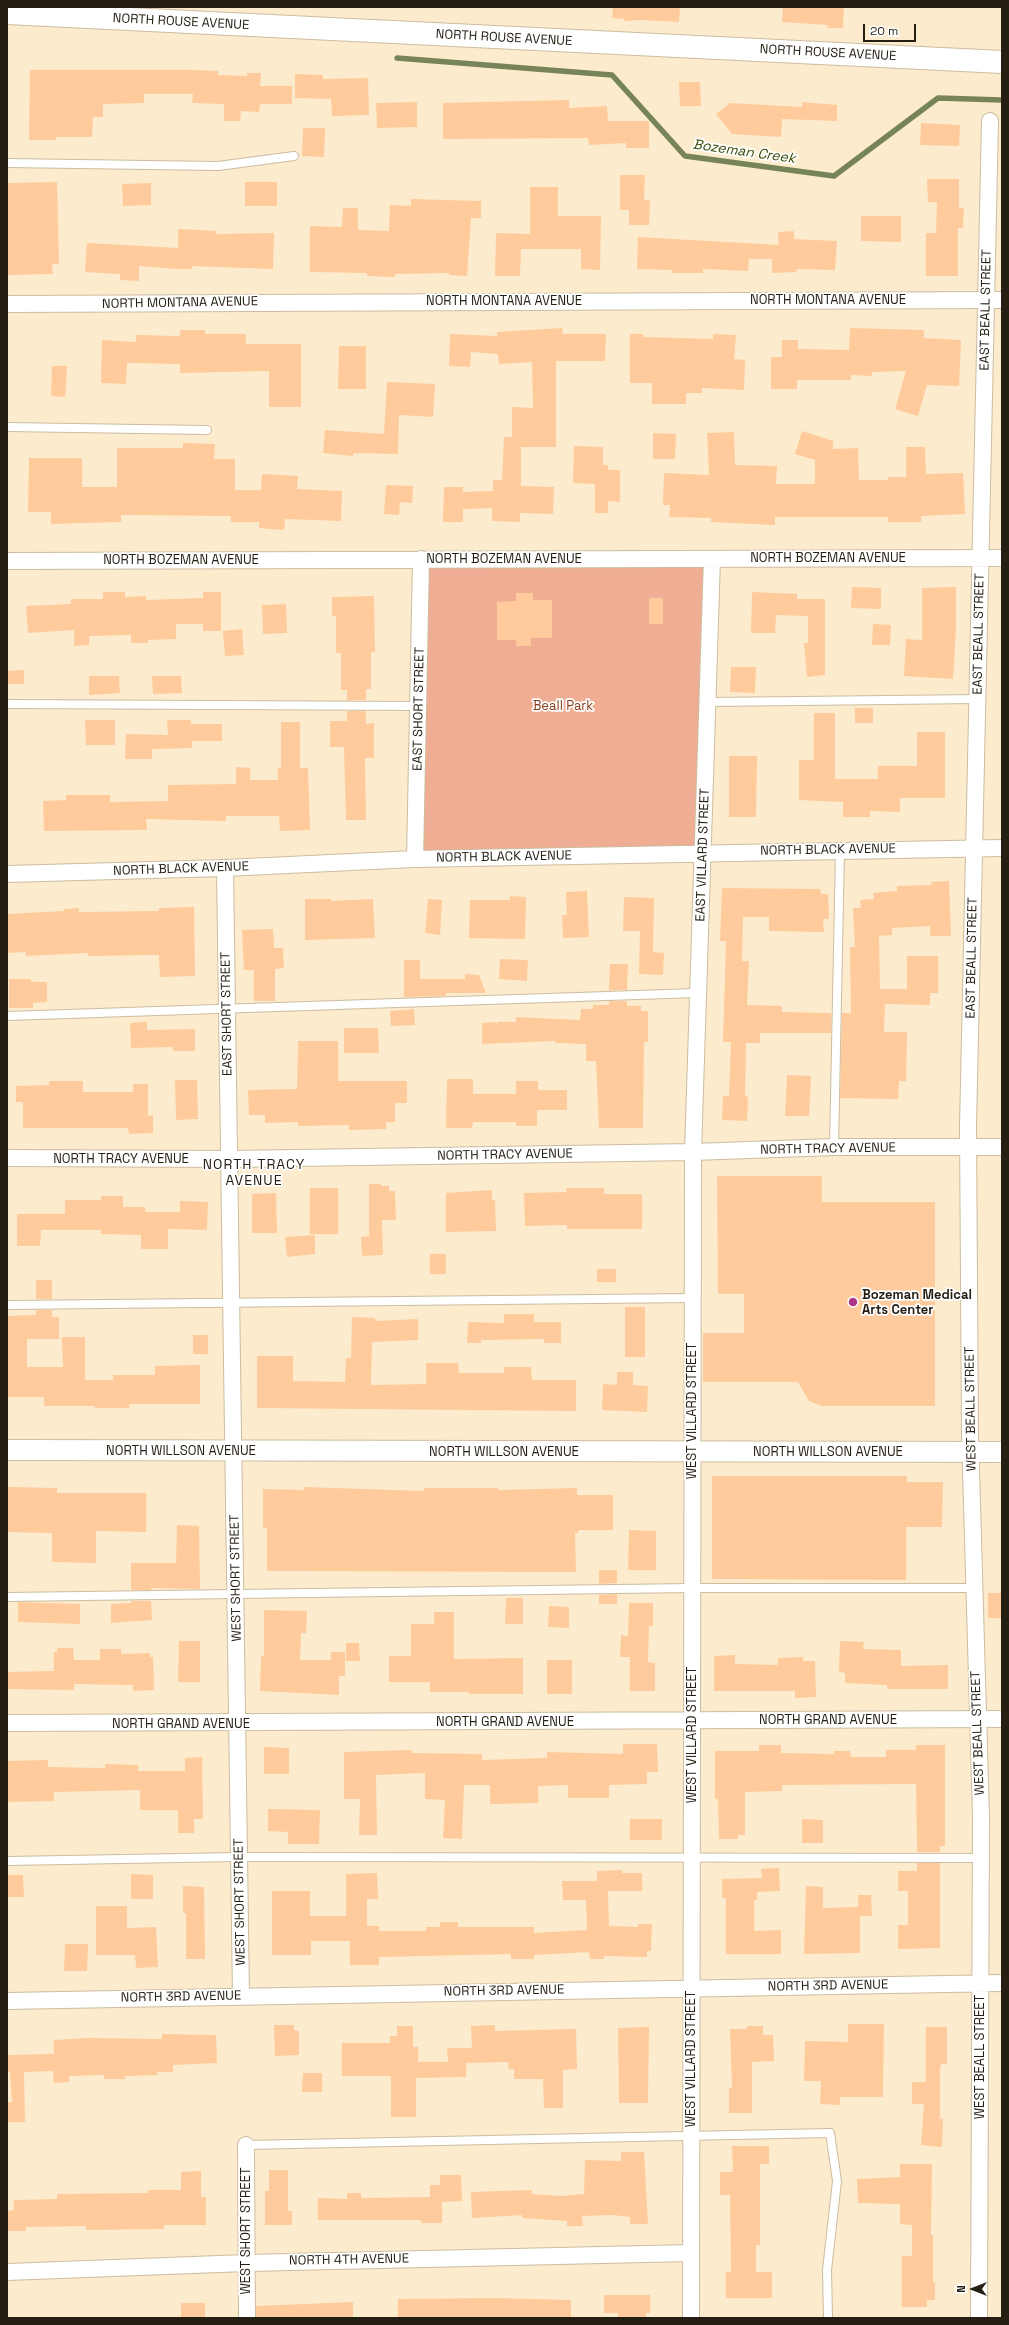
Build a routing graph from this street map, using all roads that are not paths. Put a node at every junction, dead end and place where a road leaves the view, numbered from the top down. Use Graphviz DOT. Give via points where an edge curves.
graph roads {
  1 [pos="7,14"];
  2 [pos="1002,62"];
  3 [pos="990,121"];
  4 [pos="294,156"];
  5 [pos="7,163"];
  6 [pos="994,300"];
  7 [pos="7,304"];
  8 [pos="7,427"];
  9 [pos="208,430"];
  10 [pos="712,558"];
  11 [pos="981,558"];
  12 [pos="1002,558"];
  13 [pos="421,559"];
  14 [pos="7,561"];
  15 [pos="978,699"];
  16 [pos="709,702"];
  17 [pos="7,704"];
  18 [pos="419,706"];
  19 [pos="1002,848"];
  20 [pos="975,849"];
  21 [pos="840,850"];
  22 [pos="703,852"];
  23 [pos="415,859"];
  24 [pos="225,868"];
  25 [pos="7,874"];
  26 [pos="697,994"];
  27 [pos="226,1008"];
  28 [pos="7,1016"];
  29 [pos="834,1147"];
  30 [pos="968,1147"];
  31 [pos="1002,1147"];
  32 [pos="693,1152"];
  33 [pos="7,1158"];
  34 [pos="230,1159"];
  35 [pos="693,1298"];
  36 [pos="232,1303"];
  37 [pos="7,1305"];
  38 [pos="7,1450"];
  39 [pos="234,1452"];
  40 [pos="692,1452"];
  41 [pos="1002,1452"];
  42 [pos="972,1453"];
  43 [pos="692,1588"];
  44 [pos="974,1588"];
  45 [pos="236,1594"];
  46 [pos="7,1597"];
  47 [pos="978,1719"];
  48 [pos="1002,1719"];
  49 [pos="692,1721"];
  50 [pos="7,1723"];
  51 [pos="238,1724"];
  52 [pos="239,1857"];
  53 [pos="692,1858"];
  54 [pos="981,1858"];
  55 [pos="7,1861"];
  56 [pos="1002,1983"];
  57 [pos="981,1984"];
  58 [pos="691,1988"];
  59 [pos="241,1996"];
  60 [pos="7,2002"];
  61 [pos="691,2134"];
  62 [pos="246,2144"];
  63 [pos="691,2253"];
  64 [pos="246,2263"];
  65 [pos="7,2272"];
  66 [pos="246,2318"];
  67 [pos="691,2318"];
  68 [pos="828,2318"];
  69 [pos="979,2318"];
  1 -- 2 [label="main road, NORTH ROUSE AVENUE"];
  3 -- 6 [label="street, EAST BEALL STREET"];
  4 -- 5 [label="lane" via="218,166"];
  6 -- 7 [label="street, NORTH MONTANA AVENUE"];
  6 -- 11 [label="street, EAST BEALL STREET"];
  8 -- 9 [label="lane"];
  10 -- 11 [label="street, NORTH BOZEMAN AVENUE"];
  10 -- 13 [label="street, NORTH BOZEMAN AVENUE"];
  10 -- 16 [label="street, EAST VILLARD STREET"];
  11 -- 12 [label="street, NORTH BOZEMAN AVENUE"];
  11 -- 15 [label="street, EAST BEALL STREET"];
  13 -- 14 [label="street, NORTH BOZEMAN AVENUE"];
  13 -- 18 [label="street, EAST SHORT STREET"];
  15 -- 16 [label="lane"];
  15 -- 20 [label="street, EAST BEALL STREET"];
  16 -- 22 [label="street, EAST VILLARD STREET"];
  17 -- 18 [label="lane"];
  18 -- 23 [label="street, EAST SHORT STREET"];
  19 -- 20 [label="street, NORTH BLACK AVENUE"];
  20 -- 21 [label="street, NORTH BLACK AVENUE"];
  20 -- 30 [label="street, EAST BEALL STREET"];
  21 -- 22 [label="street, NORTH BLACK AVENUE"];
  21 -- 29 [label="lane"];
  22 -- 23 [label="street, NORTH BLACK AVENUE"];
  22 -- 26 [label="street, EAST VILLARD STREET"];
  23 -- 24 [label="street, NORTH BLACK AVENUE"];
  24 -- 25 [label="street, NORTH BLACK AVENUE"];
  24 -- 27 [label="street, EAST SHORT STREET"];
  26 -- 27 [label="lane"];
  26 -- 32 [label="street, EAST VILLARD STREET"];
  27 -- 28 [label="lane"];
  27 -- 34 [label="street, EAST SHORT STREET"];
  29 -- 30 [label="street, NORTH TRACY AVENUE"];
  29 -- 32 [label="street, NORTH TRACY AVENUE"];
  30 -- 31 [label="street, NORTH TRACY AVENUE"];
  30 -- 42 [label="street, WEST BEALL STREET"];
  32 -- 34 [label="street, NORTH TRACY AVENUE"];
  32 -- 35 [label="street, WEST VILLARD STREET"];
  33 -- 34 [label="street, NORTH TRACY AVENUE"];
  34 -- 36 [label="street, WEST SHORT STREET"];
  35 -- 36 [label="lane"];
  35 -- 40 [label="street, WEST VILLARD STREET"];
  36 -- 37 [label="lane"];
  36 -- 39 [label="street, WEST SHORT STREET"];
  38 -- 39 [label="street, NORTH WILLSON AVENUE"];
  39 -- 40 [label="street, NORTH WILLSON AVENUE"];
  39 -- 45 [label="street, WEST SHORT STREET"];
  40 -- 42 [label="street, NORTH WILLSON AVENUE"];
  40 -- 43 [label="street, WEST VILLARD STREET"];
  41 -- 42 [label="street, NORTH WILLSON AVENUE"];
  42 -- 44 [label="street, WEST BEALL STREET"];
  43 -- 44 [label="lane"];
  43 -- 45 [label="lane"];
  43 -- 49 [label="street, WEST VILLARD STREET"];
  44 -- 47 [label="street, WEST BEALL STREET"];
  45 -- 46 [label="lane"];
  45 -- 51 [label="street, WEST SHORT STREET"];
  47 -- 48 [label="street, NORTH GRAND AVENUE"];
  47 -- 49 [label="street, NORTH GRAND AVENUE"];
  47 -- 54 [label="street, WEST BEALL STREET"];
  49 -- 51 [label="street, NORTH GRAND AVENUE"];
  49 -- 53 [label="street, WEST VILLARD STREET"];
  50 -- 51 [label="street, NORTH GRAND AVENUE"];
  51 -- 52 [label="street, WEST SHORT STREET"];
  52 -- 53 [label="lane"];
  52 -- 55 [label="lane"];
  52 -- 59 [label="street, WEST SHORT STREET"];
  53 -- 54 [label="lane"];
  53 -- 58 [label="street, WEST VILLARD STREET"];
  54 -- 57 [label="street, WEST BEALL STREET"];
  56 -- 57 [label="street, NORTH 3RD AVENUE"];
  57 -- 58 [label="street, NORTH 3RD AVENUE"];
  57 -- 69 [label="street, WEST BEALL STREET"];
  58 -- 59 [label="street, NORTH 3RD AVENUE"];
  58 -- 61 [label="street, WEST VILLARD STREET"];
  59 -- 60 [label="street, NORTH 3RD AVENUE"];
  61 -- 62 [label="lane"];
  61 -- 63 [label="street, WEST VILLARD STREET"];
  61 -- 68 [label="lane" via="830,2133 837,2181 828,2270"];
  62 -- 64 [label="street, WEST SHORT STREET"];
  63 -- 64 [label="street, NORTH 4TH AVENUE"];
  63 -- 67 [label="street, WEST VILLARD STREET"];
  64 -- 65 [label="street, NORTH 4TH AVENUE"];
  64 -- 66 [label="street, WEST SHORT STREET"];
}
